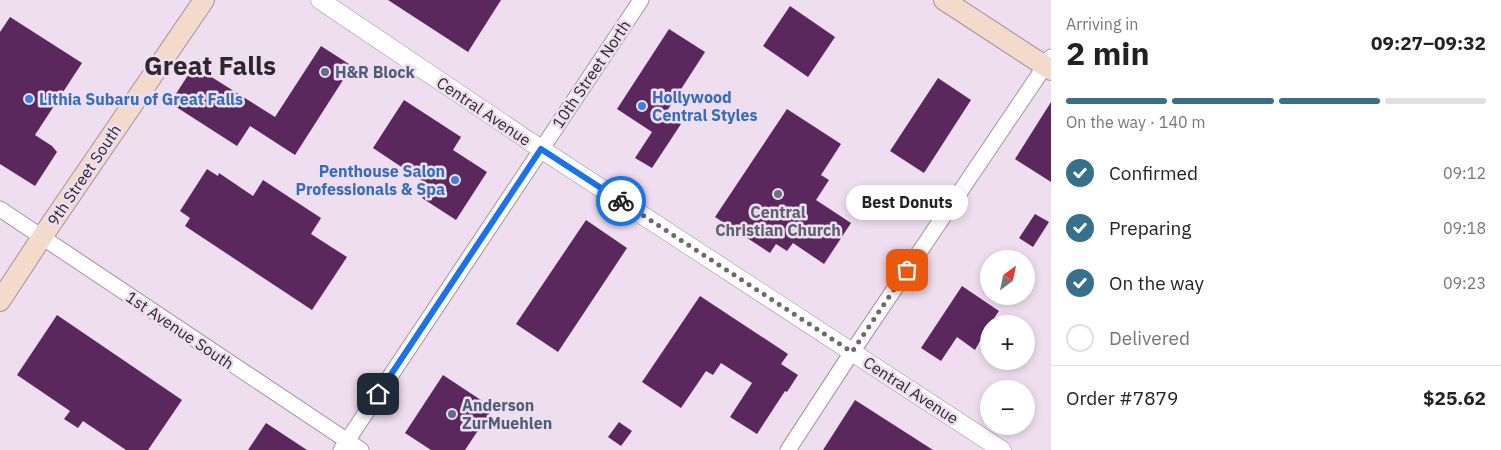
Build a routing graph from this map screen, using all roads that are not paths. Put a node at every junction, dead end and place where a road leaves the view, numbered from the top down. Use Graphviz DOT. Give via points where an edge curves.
graph roads {
  1 [pos="204,0"];
  2 [pos="320,0"];
  3 [pos="641,0"];
  4 [pos="944,0"];
  5 [pos="1049,64"];
  6 [pos="541,149"];
  7 [pos="0,209"];
  8 [pos="42,237"];
  9 [pos="0,301"];
  10 [pos="852,352"];
  11 [pos="344,446"];
  12 [pos="361,450"];
  13 [pos="788,450"];
  14 [pos="1002,450"];
  1 -- 8 [label="main road, 9th Street South"];
  2 -- 6 [label="street, Central Avenue"];
  3 -- 6 [label="street, 10th Street North"];
  4 -- 5 [label="main road"];
  5 -- 10 [label="street"];
  6 -- 10 [label="street, Central Avenue"];
  6 -- 11 [label="street, 10th Street North"];
  7 -- 8 [label="street, 1st Avenue South"];
  8 -- 9 [label="main road, 9th Street South"];
  8 -- 11 [label="street, 1st Avenue South"];
  10 -- 13 [label="street"];
  10 -- 14 [label="street, Central Avenue"];
  11 -- 12 [label="street, 1st Avenue South"];
}
